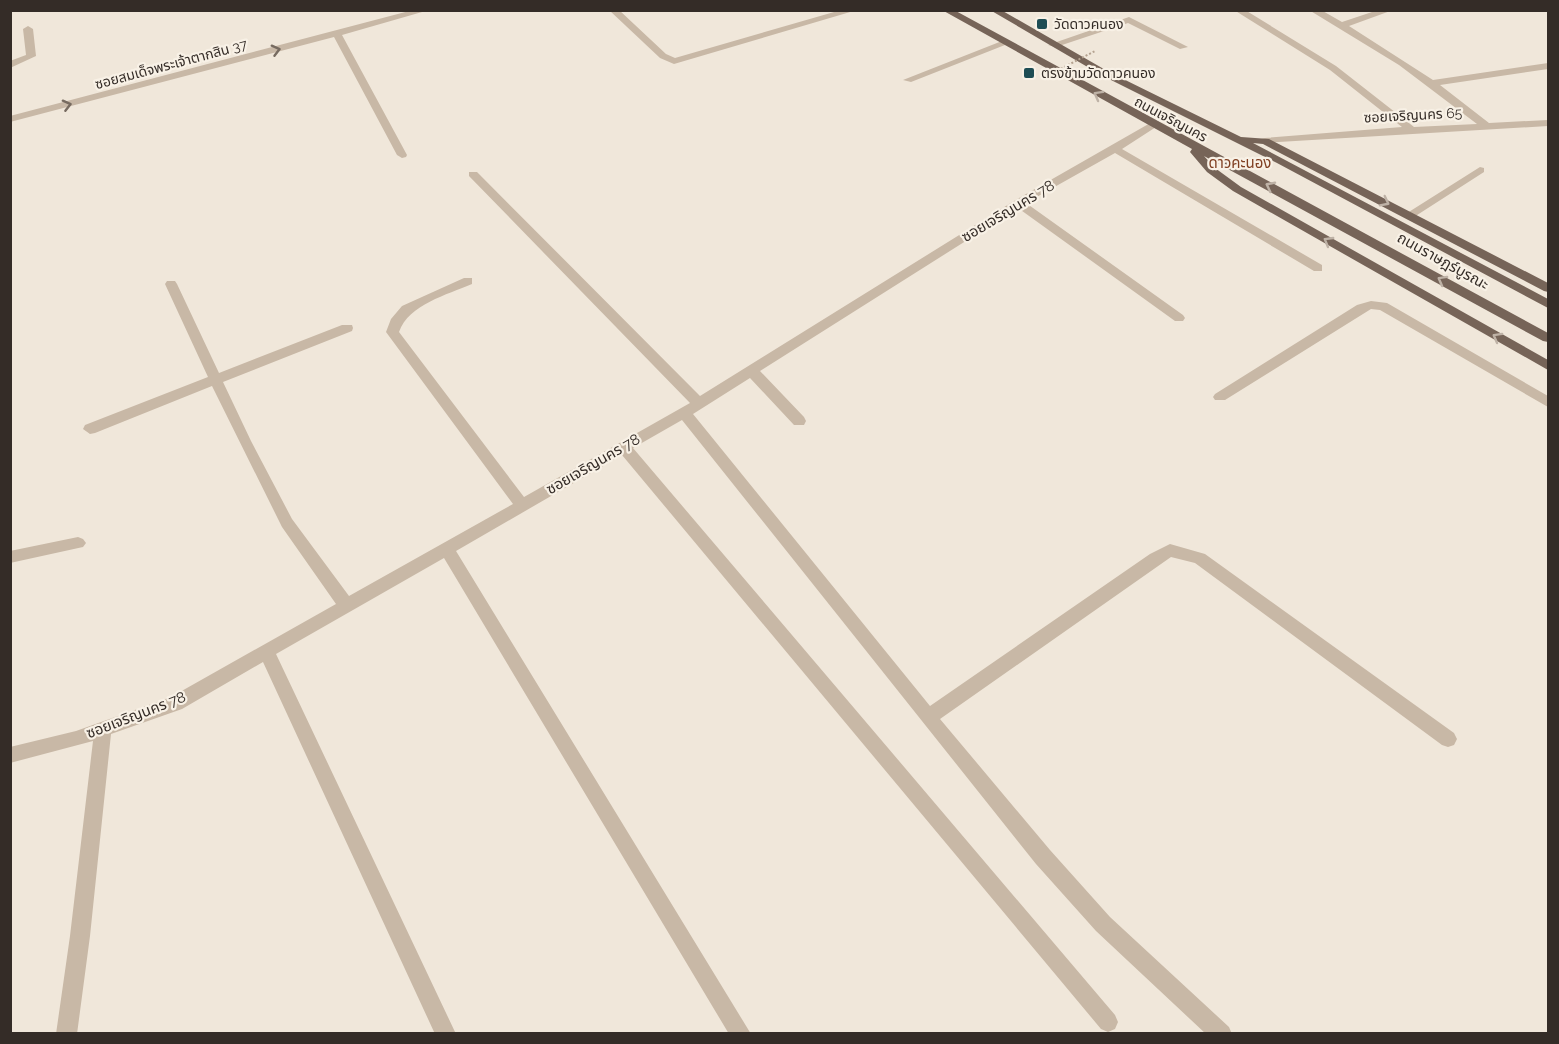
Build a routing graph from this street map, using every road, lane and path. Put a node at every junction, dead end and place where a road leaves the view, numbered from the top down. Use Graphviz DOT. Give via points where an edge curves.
graph roads {
  1 [pos="425,10"];
  2 [pos="613,10"];
  3 [pos="853,10"];
  4 [pos="946,10"];
  5 [pos="994,10"];
  6 [pos="1238,10"];
  7 [pos="1313,10"];
  8 [pos="1389,10"];
  9 [pos="1342,25"];
  10 [pos="28,29"];
  11 [pos="337,34"];
  12 [pos="1005,43"];
  13 [pos="1053,45"];
  14 [pos="1183,47"];
  15 [pos="1095,51"];
  16 [pos="10,65"];
  17 [pos="1548,66"];
  18 [pos="1043,78"];
  19 [pos="908,80"];
  20 [pos="1432,82"];
  21 [pos="10,119"];
  22 [pos="1548,123"];
  23 [pos="1152,125"];
  24 [pos="1485,125"];
  25 [pos="1412,130"];
  26 [pos="1236,139"];
  27 [pos="1265,141"];
  28 [pos="1188,144"];
  29 [pos="1116,149"];
  30 [pos="402,155"];
  31 [pos="1480,170"];
  32 [pos="473,174"];
  33 [pos="1350,198"];
  34 [pos="1018,203"];
  35 [pos="1322,213"];
  36 [pos="1410,215"];
  37 [pos="1318,268"];
  38 [pos="468,282"];
  39 [pos="171,284"];
  40 [pos="1548,288"];
  41 [pos="1548,304"];
  42 [pos="1179,318"];
  43 [pos="347,328"];
  44 [pos="1548,338"];
  45 [pos="1548,366"];
  46 [pos="751,370"];
  47 [pos="216,381"];
  48 [pos="1220,397"];
  49 [pos="1548,402"];
  50 [pos="691,408"];
  51 [pos="798,421"];
  52 [pos="90,429"];
  53 [pos="624,447"];
  54 [pos="522,505"];
  55 [pos="78,543"];
  56 [pos="446,548"];
  57 [pos="10,557"];
  58 [pos="346,605"];
  59 [pos="266,651"];
  60 [pos="929,717"];
  61 [pos="103,729"];
  62 [pos="1448,739"];
  63 [pos="10,755"];
  64 [pos="1108,1022"];
  65 [pos="66,1034"];
  66 [pos="446,1034"];
  67 [pos="741,1034"];
  68 [pos="1222,1034"];
  1 -- 11 [label="street, ซอยสมเด็จพระเจ้าตากสิน 37"];
  2 -- 3 [label="street" via="674,62"];
  4 -- 12 [label="main road, ถนนเจริญนคร"];
  5 -- 13 [label="main road, ถนนเจริญนคร"];
  6 -- 25 [label="street" via="1334,68"];
  7 -- 9 [label="street, ซอยเจริญนคร 65"];
  8 -- 9 [label="street"];
  9 -- 20 [label="street, ซอยเจริญนคร 65"];
  10 -- 16 [label="street" via="31,56"];
  21 -- 11 [label="street, ซอยสมเด็จพระเจ้าตากสิน 37, one-way"];
  11 -- 30 [label="street"];
  12 -- 19 [label="street"];
  23 -- 12 [label="main road, ถนนเจริญนคร, one-way"];
  13 -- 14 [label="street" via="1129,20"];
  13 -- 26 [label="main road, ถนนเจริญนคร"];
  15 -- 18 [label="path, bridge"];
  17 -- 20 [label="street"];
  20 -- 24 [label="street, ซอยเจริญนคร 65"];
  22 -- 24 [label="street"];
  23 -- 28 [label="main road, ถนนเจริญนคร"];
  23 -- 29 [label="street, ซอยเจริญนคร 78"];
  24 -- 25 [label="street, ซอยเจริญนคร 65"];
  25 -- 27 [label="street, ซอยเจริญนคร 65"];
  26 -- 27 [label="main road"];
  26 -- 33 [label="main road, ถนนเจริญนคร"];
  27 -- 36 [label="main road, one-way"];
  35 -- 28 [label="main road, ถนนเจริญนคร, one-way"];
  45 -- 28 [label="main road, one-way" via="1237,189 1210,170"];
  29 -- 34 [label="street, ซอยเจริญนคร 78"];
  29 -- 37 [label="street"];
  31 -- 36 [label="street"];
  32 -- 50 [label="street"];
  33 -- 41 [label="main road, ถนนราษฎร์บูรณะ"];
  34 -- 42 [label="street"];
  34 -- 46 [label="street, ซอยเจริญนคร 78"];
  44 -- 35 [label="main road, ถนนราษฎร์บูรณะ, one-way"];
  36 -- 40 [label="main road"];
  38 -- 54 [label="street" via="406,309 392,332"];
  39 -- 47 [label="street"];
  43 -- 47 [label="street"];
  46 -- 50 [label="street, ซอยเจริญนคร 78"];
  46 -- 51 [label="street"];
  47 -- 52 [label="street"];
  47 -- 58 [label="street" via="286,523"];
  48 -- 49 [label="street" via="1371,305 1383,306"];
  50 -- 53 [label="street, ซอยเจริญนคร 78"];
  50 -- 60 [label="street"];
  53 -- 54 [label="street, ซอยเจริญนคร 78"];
  53 -- 64 [label="street"];
  54 -- 56 [label="street, ซอยเจริญนคร 78"];
  55 -- 57 [label="street"];
  56 -- 58 [label="street, ซอยเจริญนคร 78"];
  56 -- 67 [label="street"];
  58 -- 59 [label="street, ซอยเจริญนคร 78"];
  59 -- 61 [label="street, ซอยเจริญนคร 78" via="176,703"];
  59 -- 66 [label="street"];
  60 -- 62 [label="street" via="1170,550 1200,558"];
  60 -- 68 [label="street" via="1102,924"];
  61 -- 63 [label="street, ซอยเจริญนคร 78"];
  61 -- 65 [label="street"];
}
